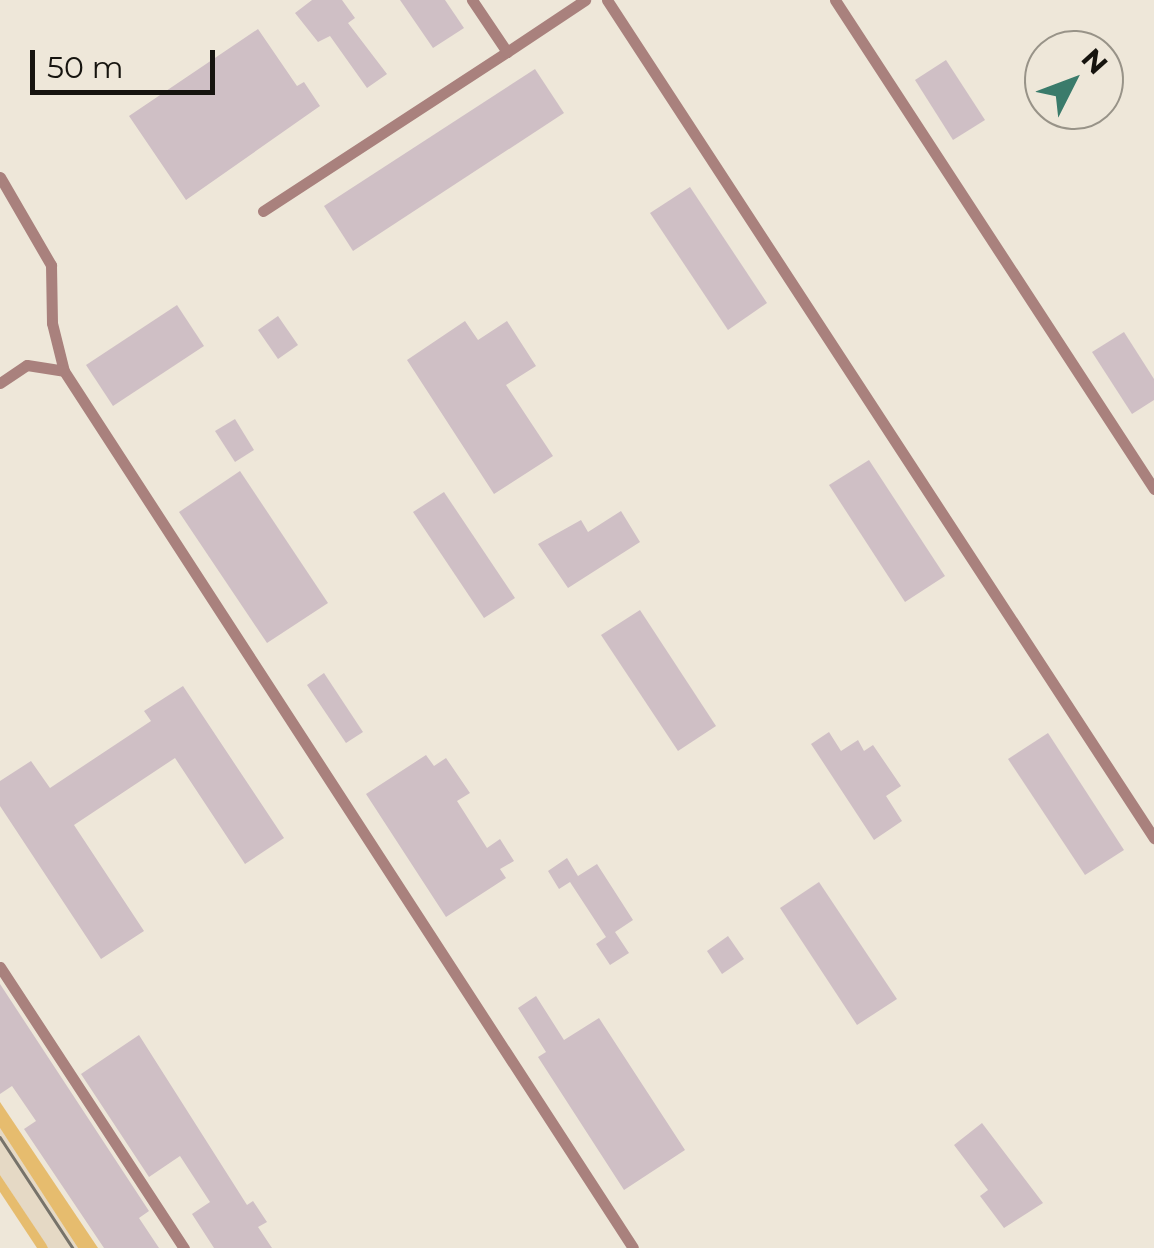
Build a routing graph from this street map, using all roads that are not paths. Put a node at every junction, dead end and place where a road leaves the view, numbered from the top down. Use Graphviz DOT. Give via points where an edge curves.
graph roads {
  1 [pos="472,0"];
  2 [pos="585,0"];
  3 [pos="607,0"];
  4 [pos="835,0"];
  5 [pos="506,52"];
  6 [pos="0,177"];
  7 [pos="263,211"];
  8 [pos="64,371"];
  9 [pos="0,383"];
  10 [pos="1154,489"];
  11 [pos="1154,838"];
  12 [pos="0,967"];
  13 [pos="184,1248"];
  14 [pos="633,1248"];
  1 -- 5 [label="lane"];
  2 -- 5 [label="lane"];
  3 -- 11 [label="lane"];
  4 -- 10 [label="lane"];
  5 -- 7 [label="lane"];
  6 -- 8 [label="lane" via="51,265 52,324"];
  8 -- 9 [label="lane" via="27,366"];
  8 -- 14 [label="lane"];
  12 -- 13 [label="lane"];
}
